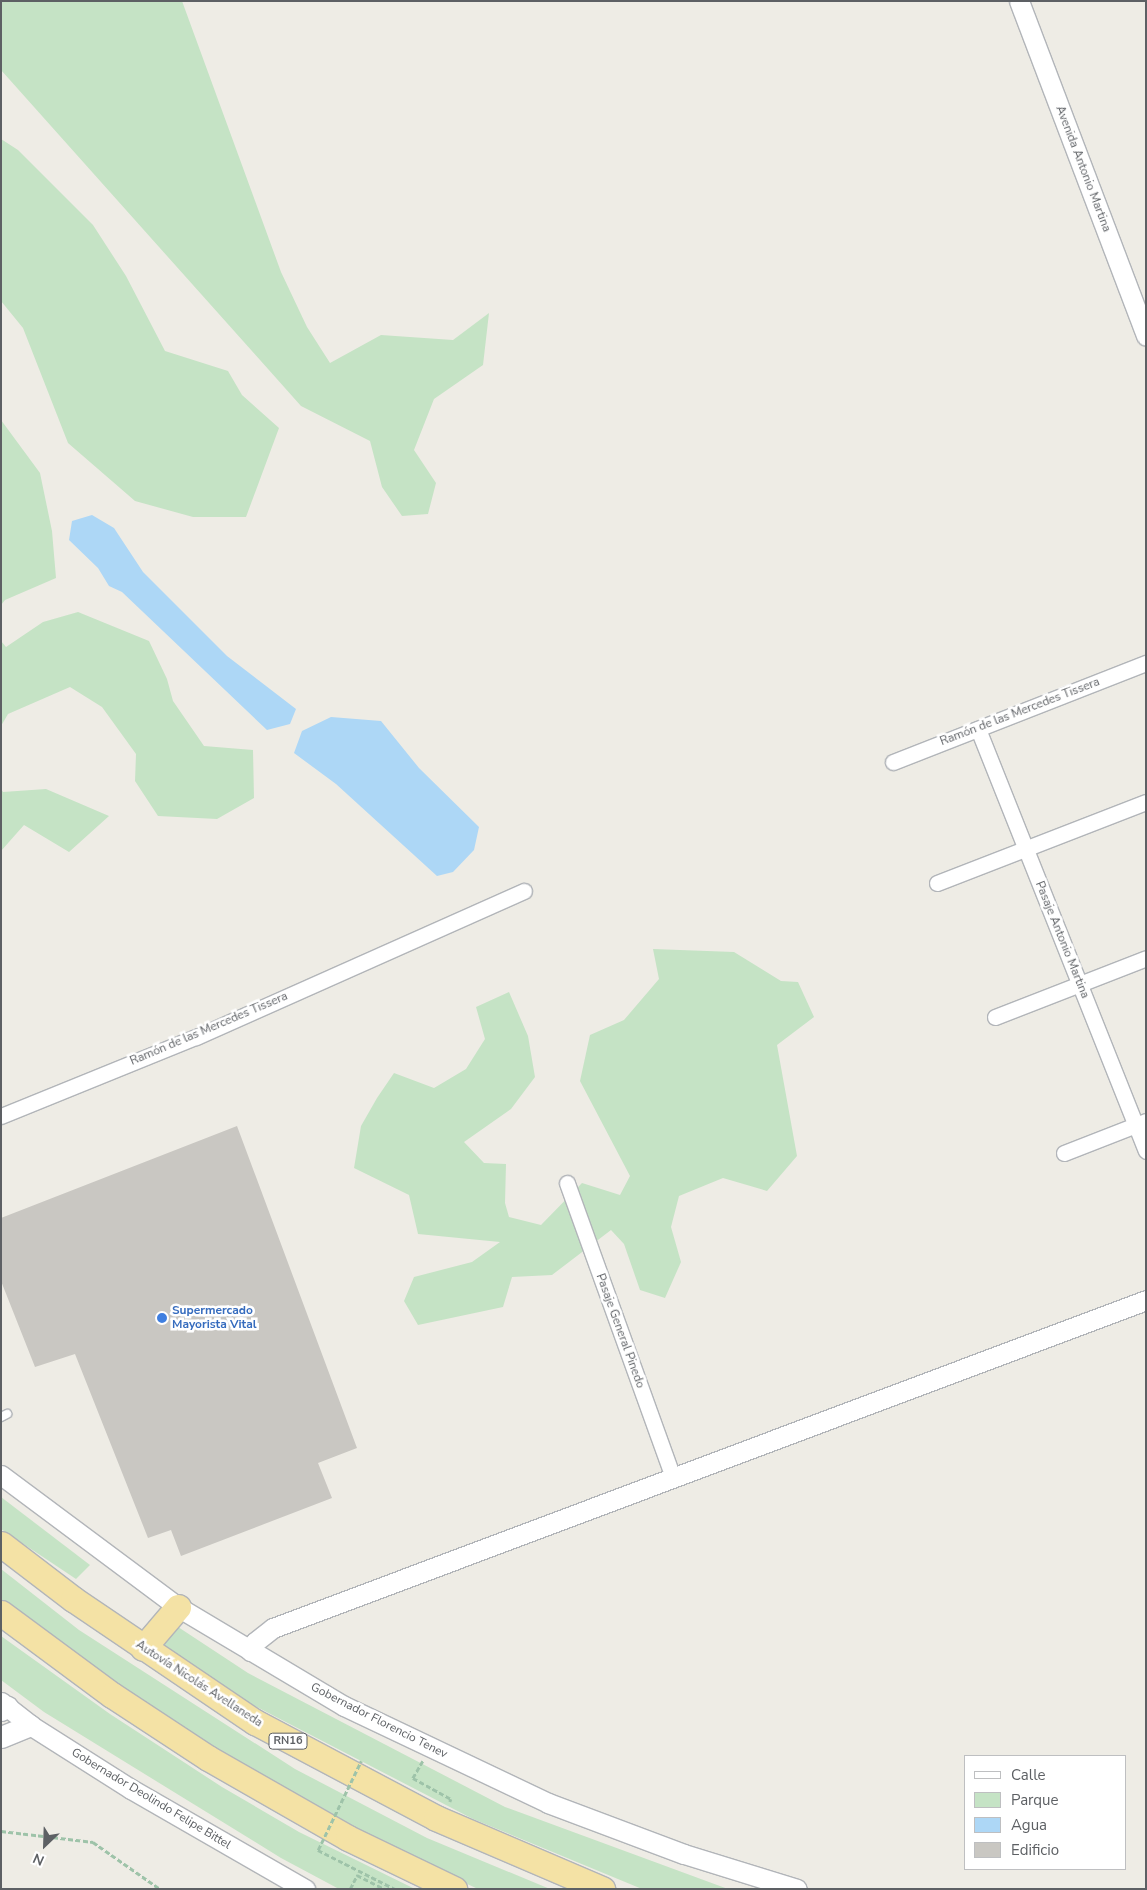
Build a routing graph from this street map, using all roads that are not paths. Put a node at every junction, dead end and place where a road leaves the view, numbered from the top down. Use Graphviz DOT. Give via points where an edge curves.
graph roads {
  1 [pos="1019,1"];
  2 [pos="1146,336"];
  3 [pos="1146,663"];
  4 [pos="978,729"];
  5 [pos="893,762"];
  6 [pos="1146,802"];
  7 [pos="1026,849"];
  8 [pos="937,883"];
  9 [pos="524,891"];
  10 [pos="1146,958"];
  11 [pos="1080,984"];
  12 [pos="995,1017"];
  13 [pos="1,1116"];
  14 [pos="1141,1123"];
  15 [pos="1146,1151"];
  16 [pos="1064,1153"];
  17 [pos="568,1183"];
  18 [pos="1146,1300"];
  19 [pos="1,1475"];
  20 [pos="673,1478"];
  21 [pos="1,1544"];
  22 [pos="178,1607"];
  23 [pos="1,1613"];
  24 [pos="143,1648"];
  25 [pos="250,1651"];
  26 [pos="3,1706"];
  27 [pos="30,1725"];
  28 [pos="1,1737"];
  29 [pos="306,1889"];
  30 [pos="454,1889"];
  31 [pos="602,1889"];
  32 [pos="797,1889"];
  1 -- 2 [label="street, Avenida Antonio Martina"];
  3 -- 4 [label="street, Ramón de las Mercedes Tissera"];
  4 -- 5 [label="street, Ramón de las Mercedes Tissera"];
  4 -- 7 [label="street, Pasaje Antonio Martina"];
  6 -- 7 [label="street"];
  7 -- 8 [label="street"];
  7 -- 11 [label="street, Pasaje Antonio Martina"];
  9 -- 13 [label="street, Ramón de las Mercedes Tissera" via="196,1037"];
  10 -- 11 [label="street"];
  11 -- 12 [label="street"];
  11 -- 14 [label="street, Pasaje Antonio Martina"];
  14 -- 15 [label="street, Pasaje Antonio Martina"];
  14 -- 16 [label="street"];
  17 -- 20 [label="street, Pasaje General Pinedo"];
  18 -- 20 [label="street"];
  19 -- 22 [label="street, Gobernador Florencio Tenev"];
  20 -- 25 [label="street" via="273,1628 255,1642"];
  21 -- 24 [label="highway, Autovía Nicolás Avellaneda / RN16"];
  22 -- 24 [label="highway"];
  22 -- 25 [label="street, Gobernador Florencio Tenev"];
  23 -- 30 [label="highway" via="112,1695 230,1772 348,1838"];
  24 -- 31 [label="highway, Autovía Nicolás Avellaneda / RN16" via="255,1722 371,1786 538,1864"];
  25 -- 32 [label="street, Gobernador Florencio Tenev" via="344,1706 548,1803 684,1854"];
  26 -- 27 [label="street, Gobernador Deolindo Felipe Bittel"];
  27 -- 28 [label="main road"];
  27 -- 29 [label="street, Gobernador Deolindo Felipe Bittel" via="132,1789"];
}
